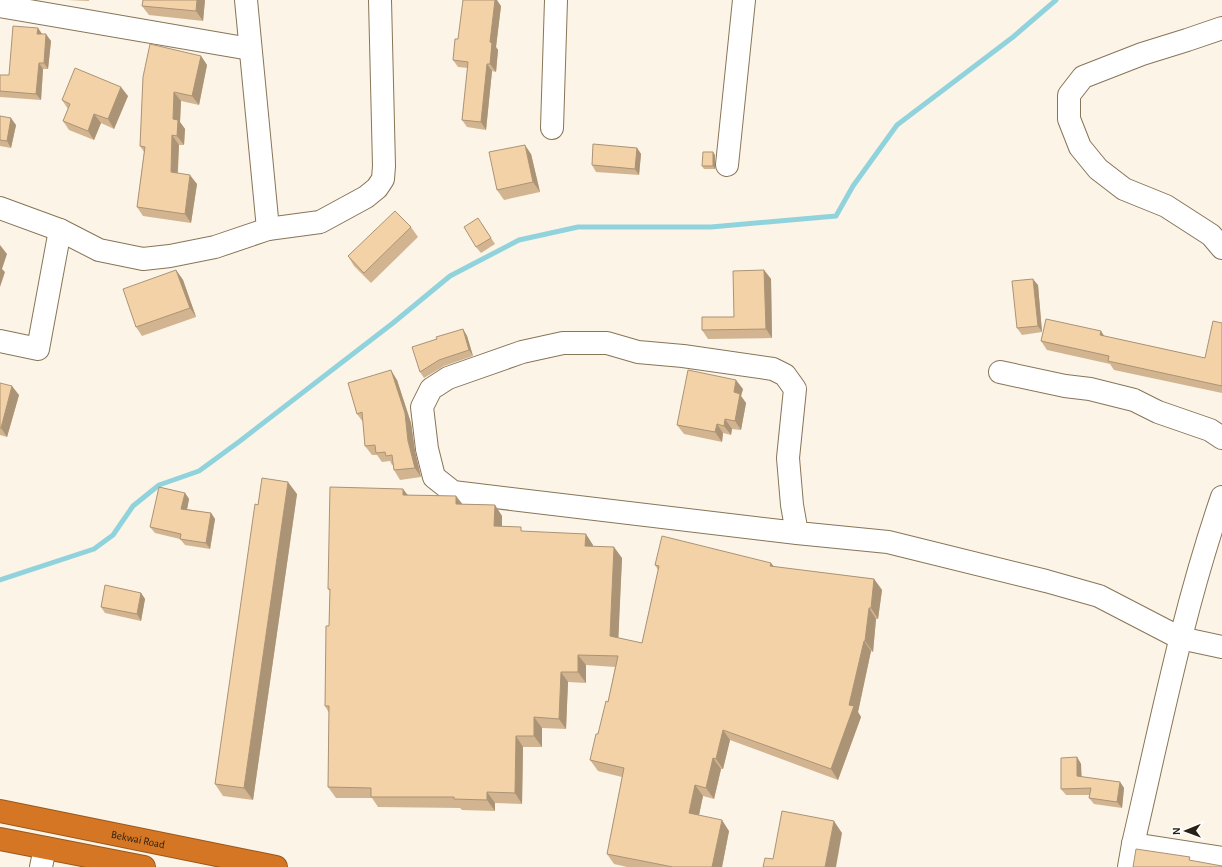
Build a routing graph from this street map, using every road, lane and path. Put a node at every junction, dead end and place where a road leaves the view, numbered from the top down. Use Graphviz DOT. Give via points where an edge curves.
graph roads {
  1 [pos="246,0"];
  2 [pos="380,0"];
  3 [pos="556,0"];
  4 [pos="744,0"];
  5 [pos="0,6"];
  6 [pos="1222,28"];
  7 [pos="250,49"];
  8 [pos="552,128"];
  9 [pos="727,165"];
  10 [pos="0,208"];
  11 [pos="268,229"];
  12 [pos="60,230"];
  13 [pos="1222,248"];
  14 [pos="0,341"];
  15 [pos="1000,372"];
  16 [pos="1222,438"];
  17 [pos="1222,497"];
  18 [pos="797,533"];
  19 [pos="1180,638"];
  20 [pos="1222,647"];
  21 [pos="0,811"];
  22 [pos="0,839"];
  23 [pos="1133,844"];
  24 [pos="43,857"];
  25 [pos="1222,858"];
  26 [pos="144,867"];
  27 [pos="276,867"];
  28 [pos="1129,867"];
  1 -- 7 [label="street"];
  2 -- 11 [label="street" via="383,179 377,188 366,196 320,222"];
  3 -- 8 [label="street"];
  4 -- 9 [label="street"];
  5 -- 7 [label="street"];
  6 -- 13 [label="street" via="1142,54 1083,77 1069,95 1069,119 1080,147 1098,168 1124,189 1166,206 1211,235"];
  7 -- 11 [label="street"];
  10 -- 12 [label="street"];
  11 -- 12 [label="street" via="215,247 170,256 143,258 99,250"];
  12 -- 14 [label="street" via="38,349"];
  15 -- 16 [label="street" via="1134,400 1158,412 1210,430"];
  17 -- 19 [label="street"];
  18 -- 18 [label="street" via="454,492 434,477 427,449 422,407 431,388 448,378 522,352 563,343 607,343 638,352 773,369 785,375 795,389 788,458"];
  18 -- 19 [label="street" via="888,542 1046,581 1099,596"];
  19 -- 20 [label="street"];
  19 -- 23 [label="street"];
  21 -- 27 [label="highway, Bekwai Road"];
  22 -- 24 [label="highway"];
  23 -- 25 [label="street"];
  23 -- 28 [label="street"];
  24 -- 26 [label="highway"];
}
